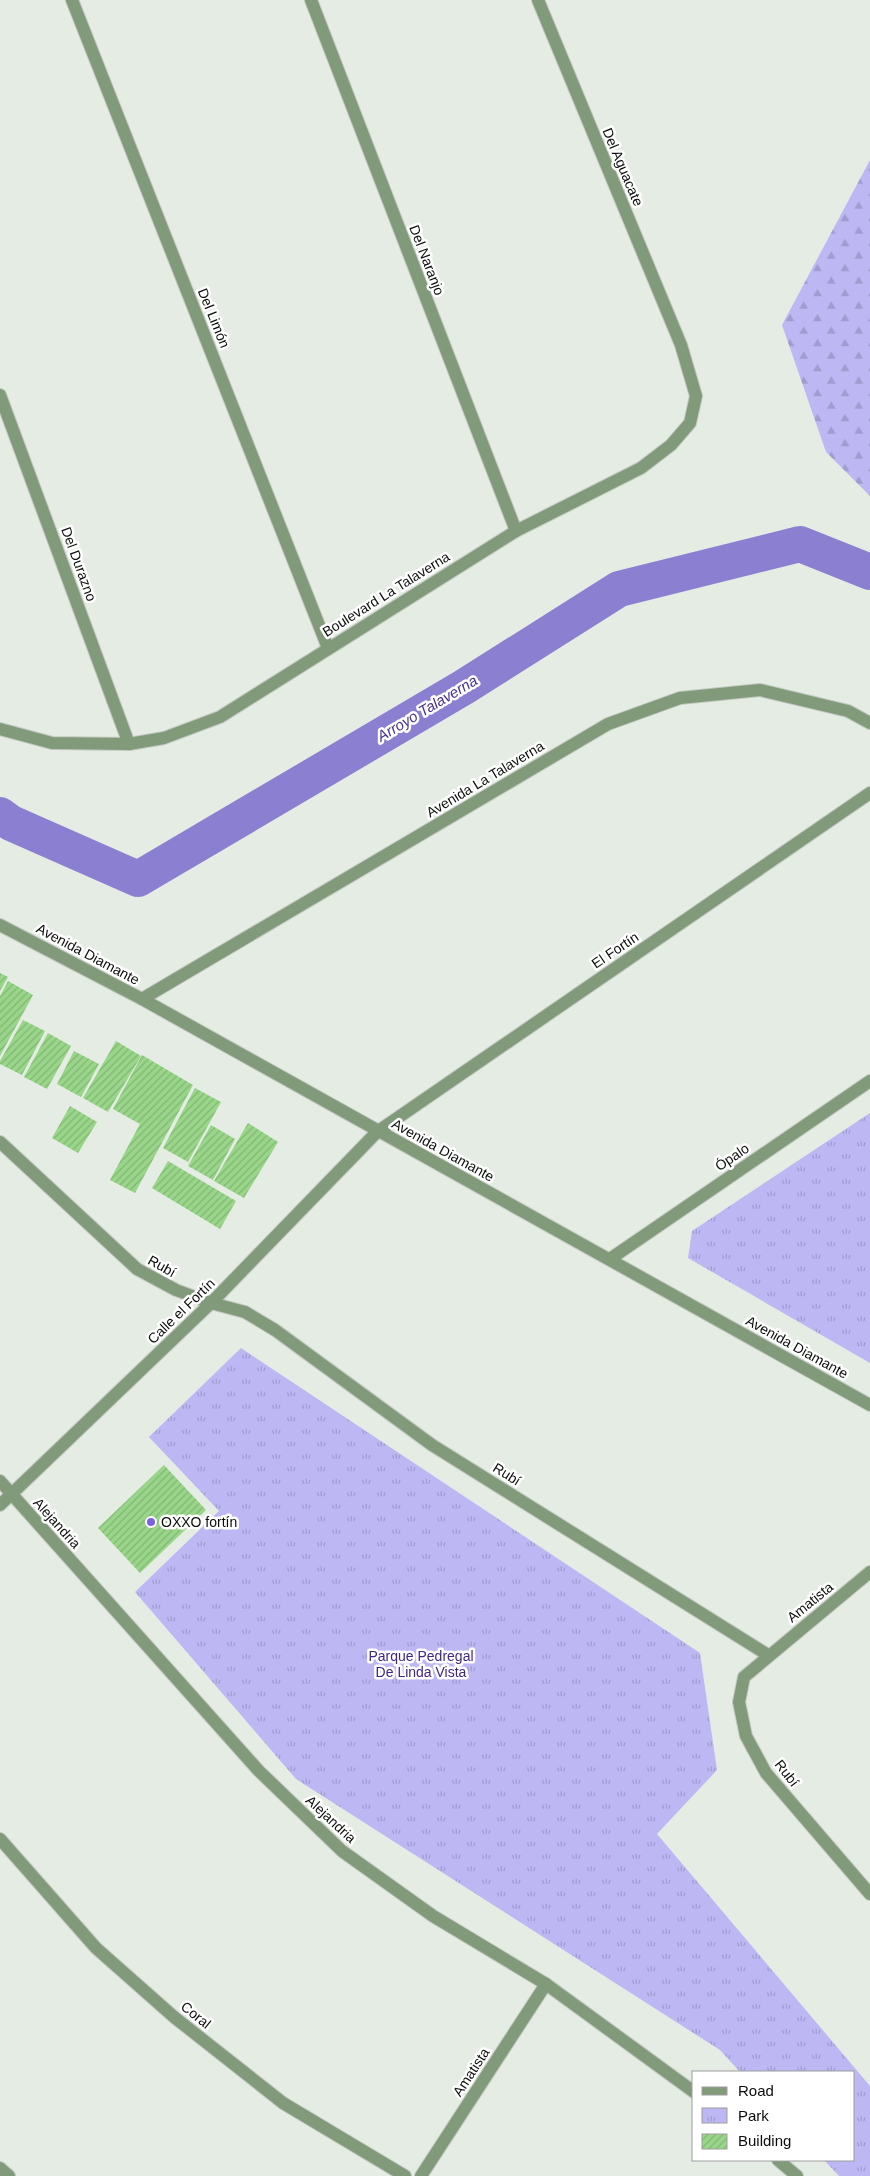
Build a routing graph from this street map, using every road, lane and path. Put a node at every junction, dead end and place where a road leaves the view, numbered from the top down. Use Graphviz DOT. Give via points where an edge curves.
graph roads {
  1 [pos="72,0"];
  2 [pos="311,0"];
  3 [pos="538,0"];
  4 [pos="681,345"];
  5 [pos="0,395"];
  6 [pos="516,531"];
  7 [pos="328,648"];
  8 [pos="870,723"];
  9 [pos="0,729"];
  10 [pos="129,744"];
  11 [pos="870,793"];
  12 [pos="0,925"];
  13 [pos="142,999"];
  14 [pos="870,1081"];
  15 [pos="377,1132"];
  16 [pos="0,1142"];
  17 [pos="610,1258"];
  18 [pos="211,1304"];
  19 [pos="870,1405"];
  20 [pos="0,1481"];
  21 [pos="11,1494"];
  22 [pos="0,1505"];
  23 [pos="870,1572"];
  24 [pos="768,1655"];
  25 [pos="0,1839"];
  26 [pos="870,1894"];
  27 [pos="546,1984"];
  28 [pos="692,2091"];
  29 [pos="779,2161"];
  30 [pos="0,2168"];
  31 [pos="9,2176"];
  32 [pos="405,2176"];
  33 [pos="420,2176"];
  34 [pos="797,2176"];
  1 -- 7 [label="street, Del Limón"];
  2 -- 6 [label="street, Del Naranjo"];
  3 -- 4 [label="street, Del Aguacate"];
  4 -- 6 [label="street, Boulevard La Talaverna" via="696,396 690,423 671,445 641,468"];
  5 -- 10 [label="street, Del Durazno"];
  6 -- 7 [label="street, Boulevard La Talaverna"];
  7 -- 10 [label="street, Boulevard La Talaverna" via="220,717 164,738"];
  8 -- 13 [label="street, Avenida La Talaverna" via="848,711 760,690 680,698 608,724"];
  9 -- 10 [label="street, Boulevard La Talaverna" via="52,742"];
  11 -- 15 [label="street, El Fortín"];
  12 -- 13 [label="street, Avenida Diamante"];
  13 -- 15 [label="street, Avenida Diamante"];
  14 -- 17 [label="street, Ópalo"];
  15 -- 17 [label="street, Avenida Diamante"];
  15 -- 18 [label="street, Calle el Fortín"];
  16 -- 18 [label="street, Rubí" via="137,1269"];
  17 -- 19 [label="street, Avenida Diamante"];
  18 -- 21 [label="street, Calle el Fortín"];
  18 -- 24 [label="street, Rubí" via="245,1312 275,1330 432,1445"];
  20 -- 21 [label="street, Alejandria"];
  21 -- 22 [label="street, Calle el Fortín"];
  21 -- 27 [label="street, Alejandria" via="259,1771 342,1851 433,1916"];
  23 -- 24 [label="street, Amatista"];
  24 -- 26 [label="street, Rubí" via="744,1677 738,1702 746,1736 766,1773"];
  25 -- 32 [label="street, Coral" via="96,1948 174,2017 283,2103"];
  27 -- 28 [label="street, Alejandria"];
  27 -- 33 [label="street, Amatista"];
  29 -- 34 [label="street"];
  30 -- 31 [label="street"];
}
